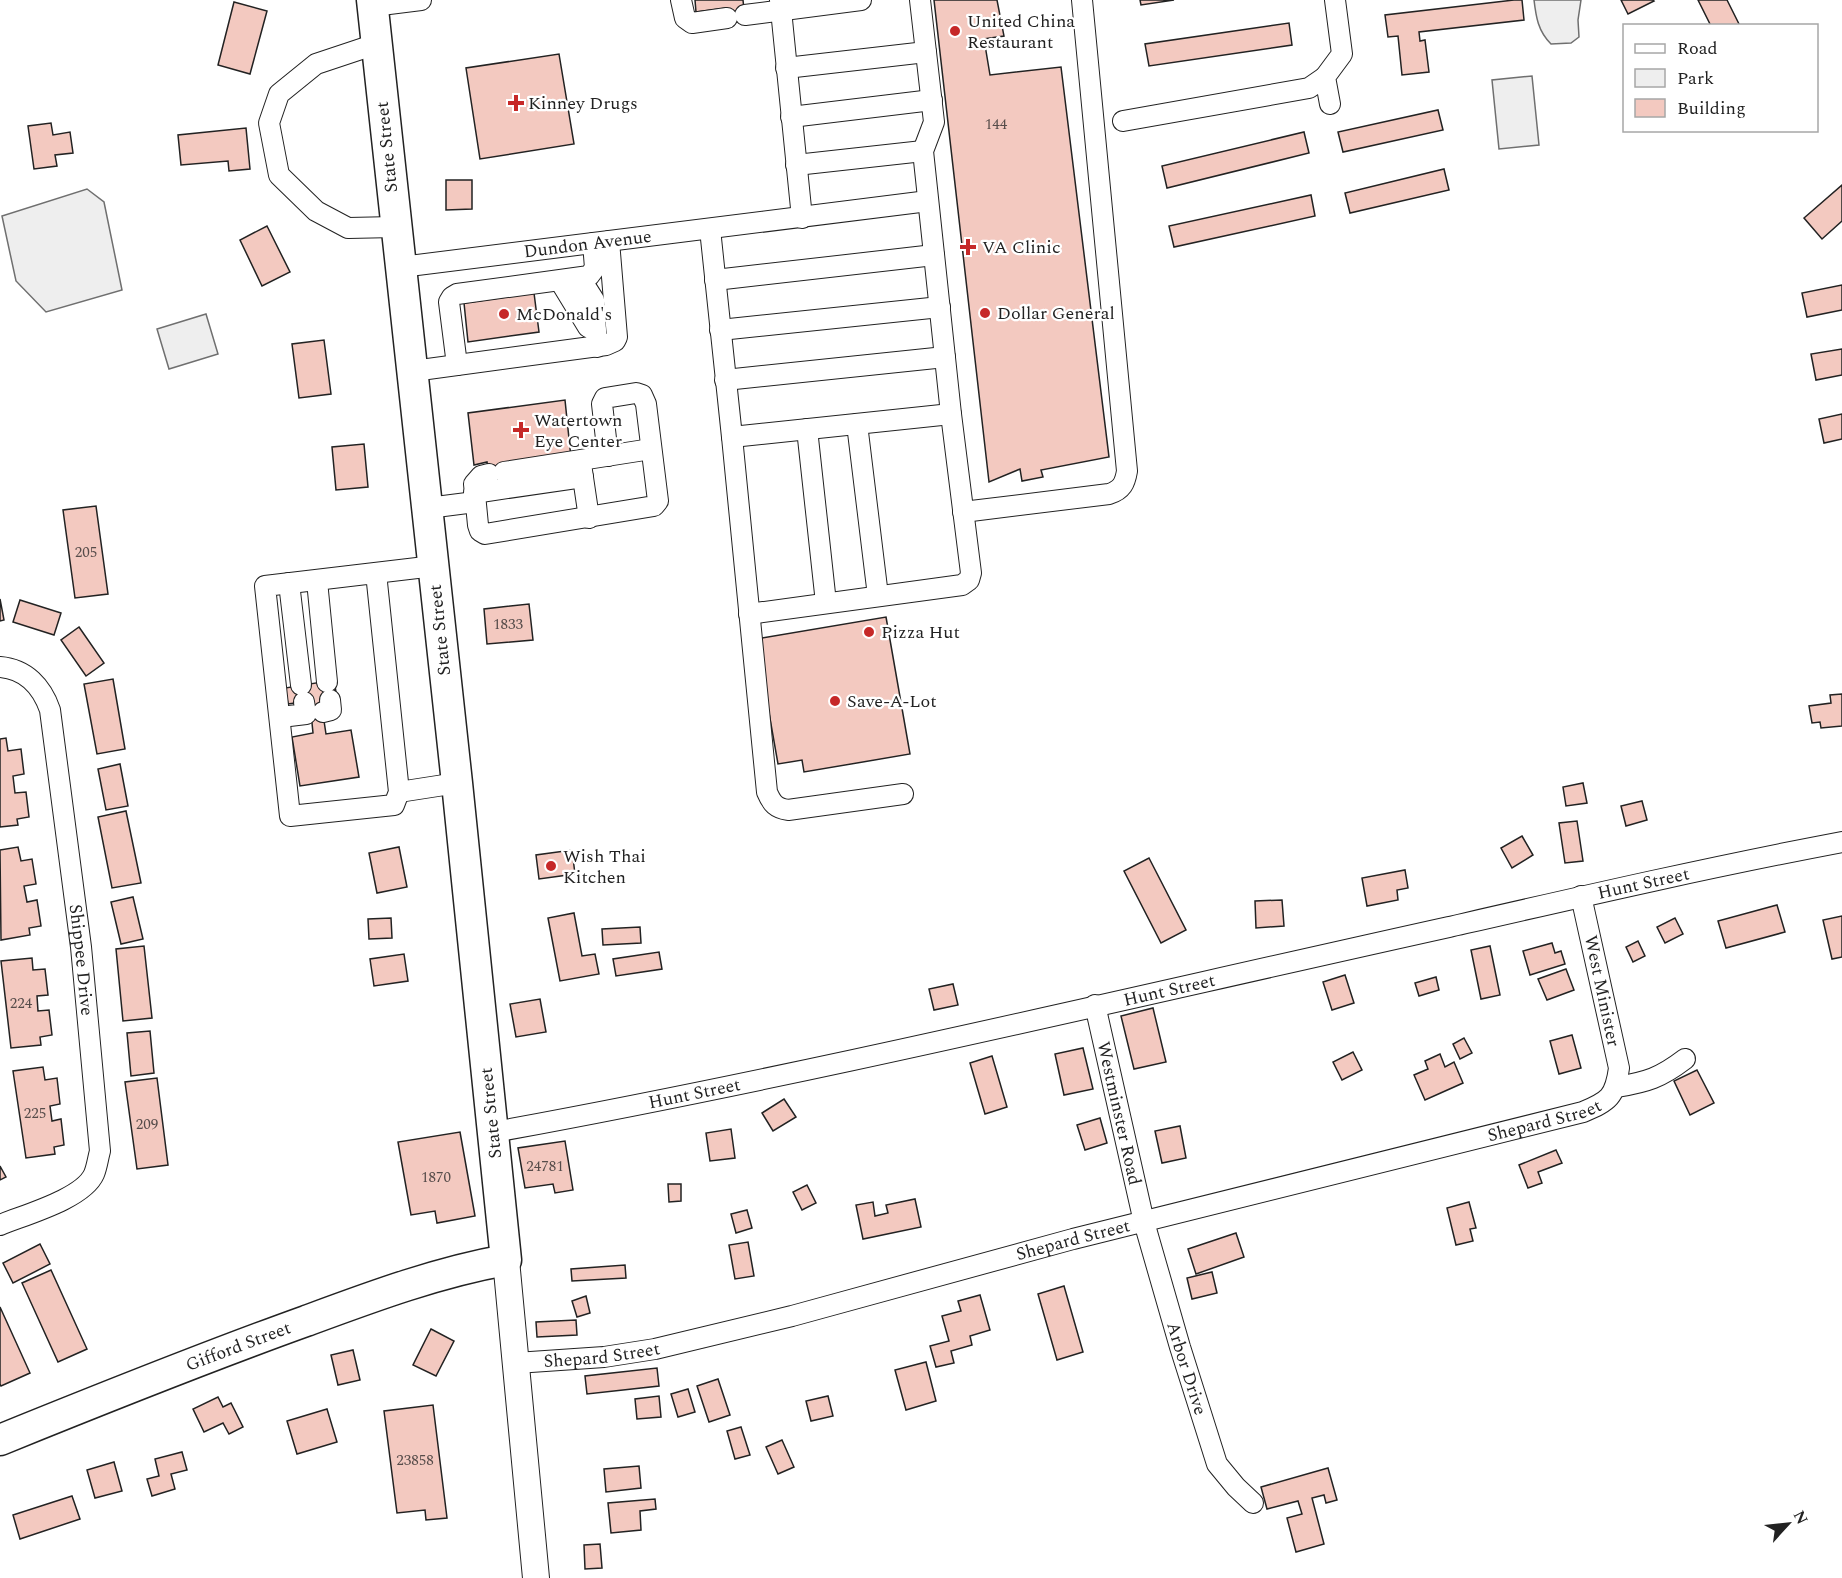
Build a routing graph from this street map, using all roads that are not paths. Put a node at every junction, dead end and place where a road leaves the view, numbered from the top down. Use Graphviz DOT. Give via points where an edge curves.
graph roads {
  1 [pos="421,0"];
  2 [pos="681,0"];
  3 [pos="861,0"];
  4 [pos="920,0"];
  5 [pos="1082,0"];
  6 [pos="1335,0"];
  7 [pos="372,3"];
  8 [pos="780,5"];
  9 [pos="376,44"];
  10 [pos="926,52"];
  11 [pos="786,68"];
  12 [pos="1325,77"];
  13 [pos="932,100"];
  14 [pos="1330,104"];
  15 [pos="791,117"];
  16 [pos="1123,121"];
  17 [pos="923,151"];
  18 [pos="796,165"];
  19 [pos="928,201"];
  20 [pos="802,218"];
  21 [pos="395,227"];
  22 [pos="710,229"];
  23 [pos="601,242"];
  24 [pos="934,255"];
  25 [pos="400,267"];
  26 [pos="567,280"];
  27 [pos="715,280"];
  28 [pos="940,307"];
  29 [pos="720,330"];
  30 [pos="597,339"];
  31 [pos="945,357"];
  32 [pos="457,365"];
  33 [pos="413,371"];
  34 [pos="725,380"];
  35 [pos="951,414"];
  36 [pos="857,424"];
  37 [pos="807,429"];
  38 [pos="732,437"];
  39 [pos="651,449"];
  40 [pos="608,456"];
  41 [pos="582,469"];
  42 [pos="474,497"];
  43 [pos="428,508"];
  44 [pos="963,512"];
  45 [pos="589,518"];
  46 [pos="434,566"];
  47 [pos="376,573"];
  48 [pos="317,581"];
  49 [pos="289,583"];
  50 [pos="878,596"];
  51 [pos="826,603"];
  52 [pos="749,614"];
  53 [pos="0,667"];
  54 [pos="314,701"];
  55 [pos="280,717"];
  56 [pos="457,783"];
  57 [pos="399,792"];
  58 [pos="903,794"];
  59 [pos="1842,842"];
  60 [pos="1581,896"];
  61 [pos="1095,1005"];
  62 [pos="1685,1059"];
  63 [pos="1617,1087"];
  64 [pos="494,1132"];
  65 [pos="1144,1222"];
  66 [pos="0,1225"];
  67 [pos="493,1262"];
  68 [pos="516,1363"];
  69 [pos="0,1440"];
  70 [pos="1253,1503"];
  71 [pos="536,1578"];
  1 -- 7 [label="street"];
  2 -- 8 [label="street" via="685,18 692,23"];
  3 -- 8 [label="street"];
  4 -- 10 [label="street"];
  5 -- 44 [label="street" via="1125,482 1109,494"];
  6 -- 12 [label="street" via="1342,54"];
  7 -- 9 [label="highway, State Street"];
  8 -- 11 [label="street"];
  9 -- 21 [label="highway, State Street"];
  9 -- 21 [label="street" via="316,64 279,94 269,123 279,175 316,212 348,228"];
  10 -- 11 [label="street"];
  10 -- 13 [label="street"];
  11 -- 15 [label="street"];
  12 -- 14 [label="street"];
  12 -- 16 [label="street" via="1309,88"];
  13 -- 15 [label="street"];
  13 -- 17 [label="street" via="934,122"];
  15 -- 18 [label="street"];
  17 -- 18 [label="street"];
  17 -- 19 [label="street"];
  18 -- 20 [label="street"];
  19 -- 20 [label="street, Dundon Avenue"];
  19 -- 24 [label="street"];
  20 -- 22 [label="street, Dundon Avenue"];
  21 -- 25 [label="highway, State Street"];
  22 -- 23 [label="street, Dundon Avenue"];
  22 -- 27 [label="street"];
  23 -- 25 [label="street, Dundon Avenue"];
  23 -- 26 [label="street" via="589,276"];
  23 -- 30 [label="street" via="617,337 612,344"];
  24 -- 27 [label="street"];
  24 -- 28 [label="street"];
  25 -- 33 [label="highway, State Street"];
  26 -- 30 [label="street" via="587,289 594,300"];
  26 -- 32 [label="street" via="452,297 449,302"];
  27 -- 29 [label="street"];
  28 -- 29 [label="street"];
  28 -- 31 [label="street"];
  29 -- 34 [label="street"];
  30 -- 32 [label="street"];
  31 -- 34 [label="street"];
  31 -- 35 [label="street"];
  32 -- 33 [label="street"];
  33 -- 43 [label="highway, State Street"];
  34 -- 38 [label="street"];
  35 -- 36 [label="street"];
  35 -- 44 [label="street"];
  36 -- 37 [label="street"];
  36 -- 50 [label="street"];
  37 -- 38 [label="street"];
  37 -- 51 [label="street"];
  38 -- 52 [label="street"];
  39 -- 40 [label="street"];
  39 -- 40 [label="street" via="642,395 611,396 602,404"];
  39 -- 45 [label="street" via="658,501 654,506"];
  40 -- 41 [label="street"];
  41 -- 42 [label="street"];
  41 -- 42 [label="street" via="481,476 474,484"];
  41 -- 45 [label="street"];
  42 -- 43 [label="street"];
  42 -- 45 [label="street" via="478,525 485,534"];
  43 -- 46 [label="highway, State Street"];
  44 -- 50 [label="street" via="969,579 962,585"];
  46 -- 47 [label="street"];
  46 -- 56 [label="highway, State Street"];
  47 -- 48 [label="street"];
  47 -- 57 [label="street"];
  48 -- 49 [label="street"];
  48 -- 54 [label="street"];
  49 -- 54 [label="street"];
  49 -- 55 [label="street" via="265,586"];
  50 -- 51 [label="street"];
  51 -- 52 [label="street"];
  52 -- 58 [label="street" via="771,802 788,810"];
  53 -- 66 [label="street, Shippee Drive" via="31,678 45,694 50,710 81,947 100,1151 93,1176 81,1189"];
  54 -- 55 [label="street"];
  55 -- 57 [label="street" via="290,816 394,805"];
  56 -- 57 [label="street"];
  56 -- 64 [label="highway, State Street"];
  59 -- 60 [label="street, Hunt Street"];
  60 -- 61 [label="street, Hunt Street"];
  60 -- 63 [label="street, West Minister" via="1619,1068"];
  61 -- 64 [label="street, Hunt Street" via="614,1110"];
  61 -- 65 [label="street, Westminster Road"];
  62 -- 63 [label="street" via="1647,1082"];
  63 -- 65 [label="street, Shepard Street" via="1605,1103 1583,1112"];
  64 -- 67 [label="highway, State Street"];
  65 -- 68 [label="street, Shepard Street" via="655,1349"];
  65 -- 70 [label="street, Arbor Drive" via="1216,1464"];
  67 -- 68 [label="main road, State Street"];
  67 -- 69 [label="highway, Gifford Street" via="372,1297"];
  68 -- 71 [label="main road, State Street"];
}
